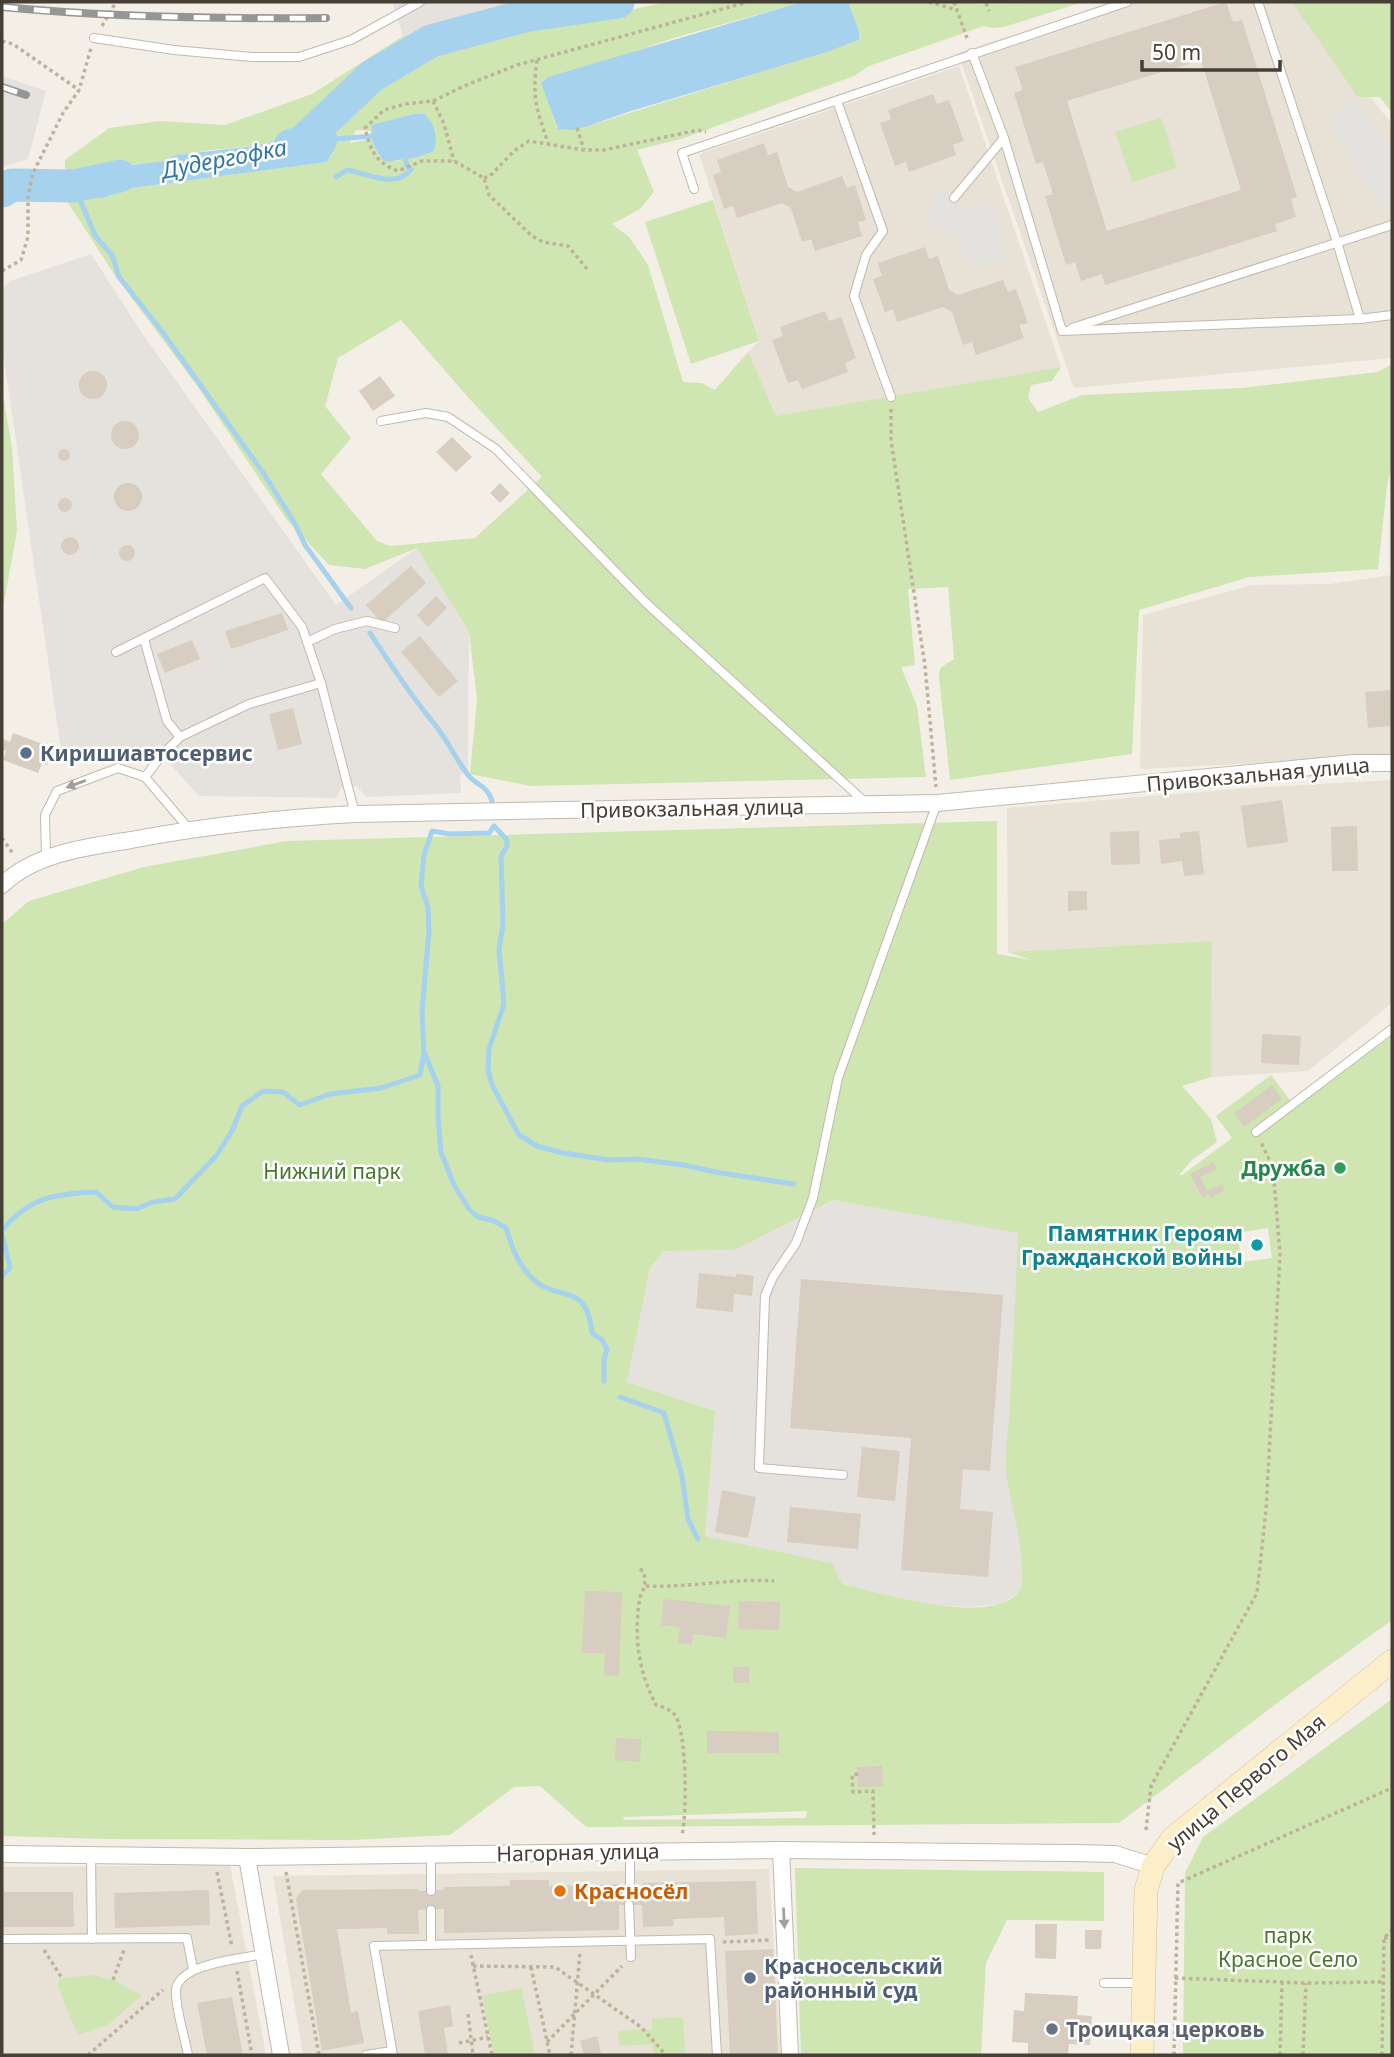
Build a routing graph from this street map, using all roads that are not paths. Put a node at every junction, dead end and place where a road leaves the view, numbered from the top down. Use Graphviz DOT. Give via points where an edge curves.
graph roads {
  1 [pos="420,2"];
  2 [pos="1127,2"];
  3 [pos="1258,2"];
  4 [pos="94,38"];
  5 [pos="972,53"];
  6 [pos="837,101"];
  7 [pos="1004,138"];
  8 [pos="694,189"];
  9 [pos="954,198"];
  10 [pos="1392,225"];
  11 [pos="1337,242"];
  12 [pos="1392,315"];
  13 [pos="1360,319"];
  14 [pos="1062,331"];
  15 [pos="891,397"];
  16 [pos="381,421"];
  17 [pos="395,628"];
  18 [pos="144,639"];
  19 [pos="307,642"];
  20 [pos="117,652"];
  21 [pos="321,683"];
  22 [pos="180,737"];
  23 [pos="1392,763"];
  24 [pos="145,777"];
  25 [pos="937,803"];
  26 [pos="867,804"];
  27 [pos="355,814"];
  28 [pos="189,829"];
  29 [pos="46,858"];
  30 [pos="2,885"];
  31 [pos="1392,1029"];
  32 [pos="1256,1132"];
  33 [pos="842,1475"];
  34 [pos="1392,1661"];
  35 [pos="781,1850"];
  36 [pos="630,1852"];
  37 [pos="2,1854"];
  38 [pos="430,1854"];
  39 [pos="91,1855"];
  40 [pos="247,1857"];
  41 [pos="1153,1866"];
  42 [pos="630,1887"];
  43 [pos="431,1891"];
  44 [pos="629,1905"];
  45 [pos="431,1909"];
  46 [pos="92,1939"];
  47 [pos="2,1940"];
  48 [pos="629,1940"];
  49 [pos="431,1945"];
  50 [pos="263,1955"];
  51 [pos="631,1957"];
  52 [pos="193,1969"];
  53 [pos="1104,1983"];
  54 [pos="1143,1983"];
  55 [pos="393,2053"];
  56 [pos="188,2055"];
  57 [pos="281,2055"];
  58 [pos="366,2055"];
  59 [pos="717,2055"];
  60 [pos="790,2055"];
  61 [pos="1142,2055"];
  1 -- 4 [label="lane" via="351,40 299,57 174,50"];
  2 -- 5 [label="lane"];
  3 -- 11 [label="lane"];
  5 -- 6 [label="lane"];
  5 -- 7 [label="lane"];
  6 -- 8 [label="lane" via="682,153"];
  6 -- 15 [label="lane" via="883,230 866,255 854,296"];
  7 -- 9 [label="lane"];
  7 -- 14 [label="lane"];
  10 -- 11 [label="lane"];
  11 -- 13 [label="lane"];
  11 -- 14 [label="lane"];
  12 -- 13 [label="lane"];
  13 -- 14 [label="lane"];
  16 -- 26 [label="lane" via="426,413 449,417 496,449 646,603"];
  17 -- 19 [label="lane" via="367,621"];
  18 -- 19 [label="lane" via="265,578 302,627"];
  18 -- 20 [label="lane"];
  18 -- 22 [label="lane" via="167,721"];
  19 -- 21 [label="lane"];
  21 -- 22 [label="lane" via="249,704"];
  21 -- 27 [label="lane"];
  22 -- 24 [label="lane"];
  23 -- 25 [label="street, Привокзальная улица"];
  24 -- 28 [label="lane"];
  24 -- 29 [label="lane, one-way" via="118,768 57,791 45,815"];
  25 -- 26 [label="street, Привокзальная улица"];
  25 -- 33 [label="lane" via="838,1078 813,1198 796,1243 765,1296 759,1468"];
  26 -- 27 [label="street, Привокзальная улица"];
  27 -- 28 [label="street, Привокзальная улица"];
  28 -- 29 [label="street, Привокзальная улица"];
  29 -- 30 [label="street, Привокзальная улица"];
  31 -- 32 [label="lane"];
  34 -- 41 [label="main road, улица Первого Мая" via="1174,1838"];
  35 -- 36 [label="street, Нагорная улица"];
  35 -- 41 [label="street, Нагорная улица" via="1115,1854"];
  35 -- 60 [label="street, one-way"];
  36 -- 38 [label="street, Нагорная улица"];
  36 -- 42 [label="lane"];
  37 -- 39 [label="street, Нагорная улица"];
  38 -- 40 [label="street, Нагорная улица"];
  38 -- 43 [label="lane"];
  39 -- 40 [label="street, Нагорная улица"];
  39 -- 46 [label="lane"];
  40 -- 50 [label="street"];
  41 -- 54 [label="main road, улица Первого Мая" via="1146,1890"];
  44 -- 48 [label="lane"];
  45 -- 49 [label="lane"];
  46 -- 47 [label="lane"];
  46 -- 52 [label="lane" via="187,1938"];
  48 -- 49 [label="lane"];
  48 -- 51 [label="lane"];
  48 -- 59 [label="lane" via="710,1939"];
  49 -- 55 [label="lane" via="374,1946"];
  50 -- 52 [label="lane"];
  50 -- 57 [label="street"];
  52 -- 56 [label="lane" via="176,1992"];
  53 -- 54 [label="lane"];
  54 -- 61 [label="main road, улица Первого Мая"];
  55 -- 58 [label="lane"];
}
